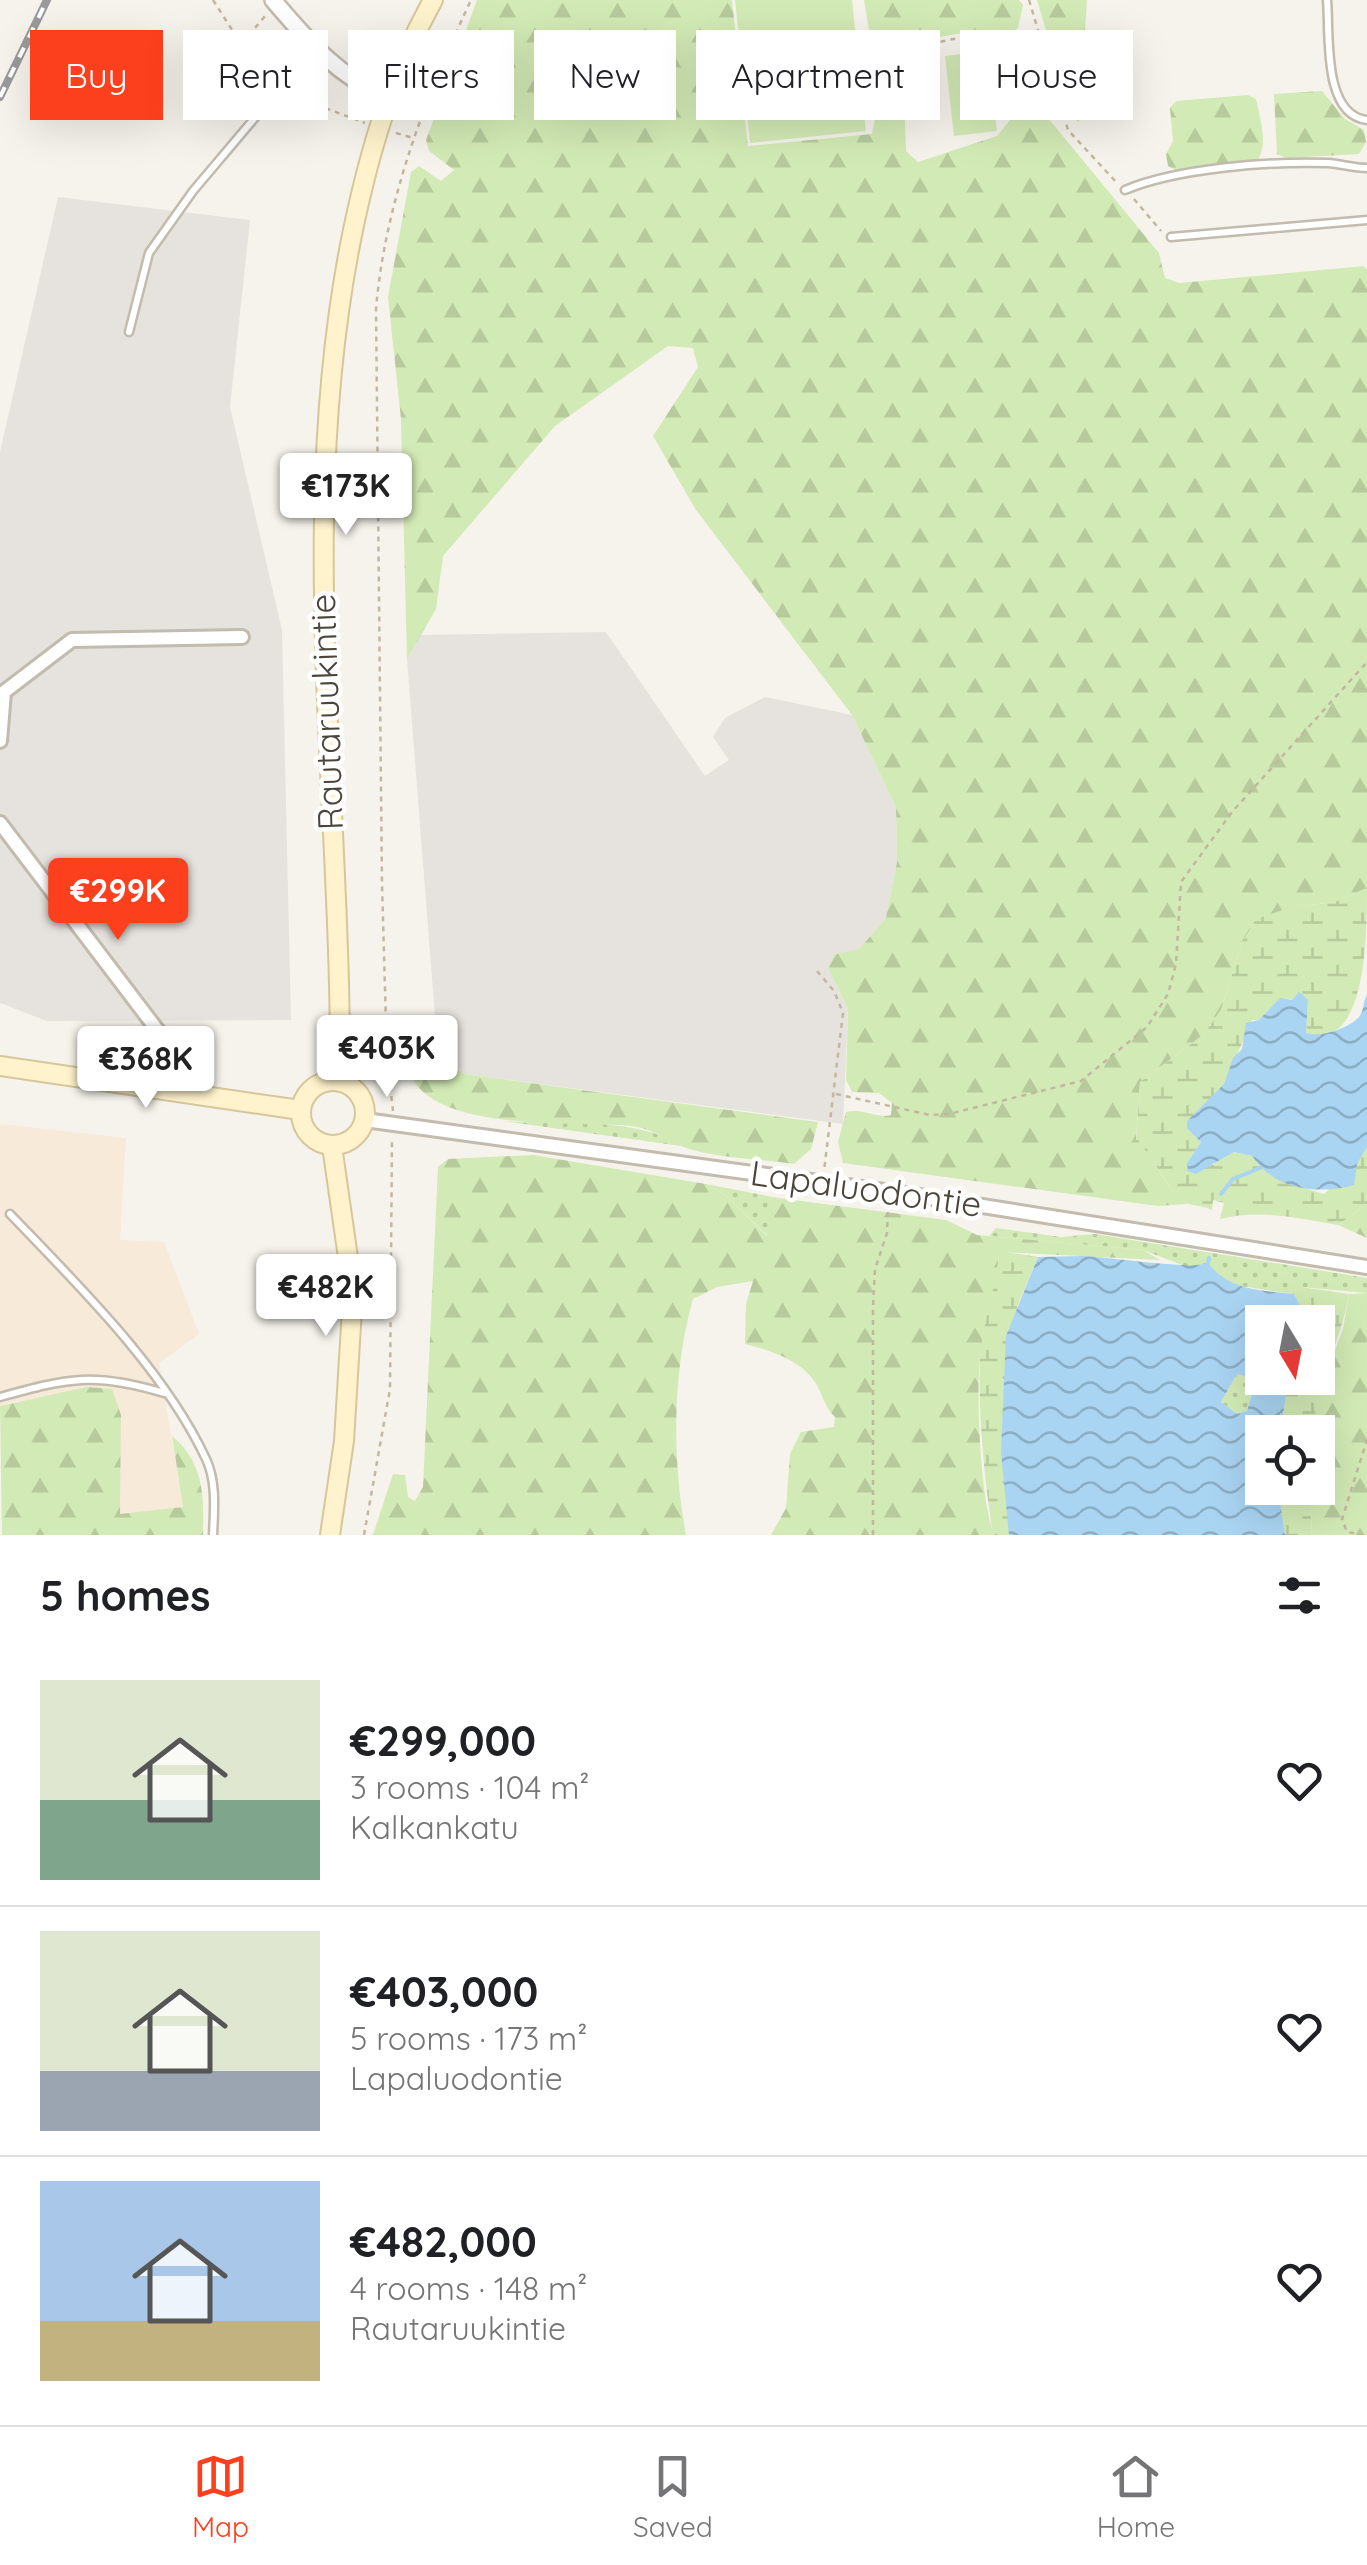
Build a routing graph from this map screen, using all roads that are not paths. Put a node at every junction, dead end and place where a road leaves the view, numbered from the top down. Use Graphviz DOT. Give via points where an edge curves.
graph roads {
  1 [pos="433,0"];
  2 [pos="1327,0"];
  3 [pos="270,7"];
  4 [pos="295,30"];
  5 [pos="419,30"];
  6 [pos="328,60"];
  7 [pos="348,78"];
  8 [pos="251,120"];
  9 [pos="379,120"];
  10 [pos="1367,120"];
  11 [pos="1367,168"];
  12 [pos="1126,190"];
  13 [pos="1367,220"];
  14 [pos="1171,237"];
  15 [pos="129,332"];
  16 [pos="242,637"];
  17 [pos="0,741"];
  18 [pos="0,823"];
  19 [pos="0,1066"];
  20 [pos="340,1081"];
  21 [pos="168,1090"];
  22 [pos="300,1110"];
  23 [pos="365,1120"];
  24 [pos="332,1146"];
  25 [pos="10,1214"];
  26 [pos="1367,1267"];
  27 [pos="166,1394"];
  28 [pos="0,1397"];
  29 [pos="213,1535"];
  30 [pos="330,1535"];
  1 -- 5 [label="main road, Rautaruukintie"];
  2 -- 10 [label="lane" via="1340,102"];
  3 -- 4 [label="street"];
  6 -- 7 [label="street"];
  8 -- 15 [label="lane" via="148,253"];
  9 -- 20 [label="main road, Rautaruukintie" via="334,321 325,412 322,638"];
  11 -- 12 [label="lane" via="1257,167 1163,178"];
  13 -- 14 [label="lane"];
  16 -- 17 [label="street" via="72,640 4,692"];
  18 -- 21 [label="street" via="158,1030"];
  19 -- 21 [label="main road"];
  20 -- 22 [label="main road" via="318,1084"];
  20 -- 23 [label="main road" via="363,1100"];
  21 -- 22 [label="main road"];
  22 -- 24 [label="main road" via="312,1138"];
  23 -- 24 [label="main road" via="353,1138"];
  23 -- 26 [label="street, Lapaluodontie"];
  24 -- 30 [label="main road" via="353,1292 344,1441"];
  25 -- 27 [label="lane" via="87,1294"];
  27 -- 28 [label="lane" via="113,1378 64,1379"];
  27 -- 29 [label="lane" via="208,1462"];
}
